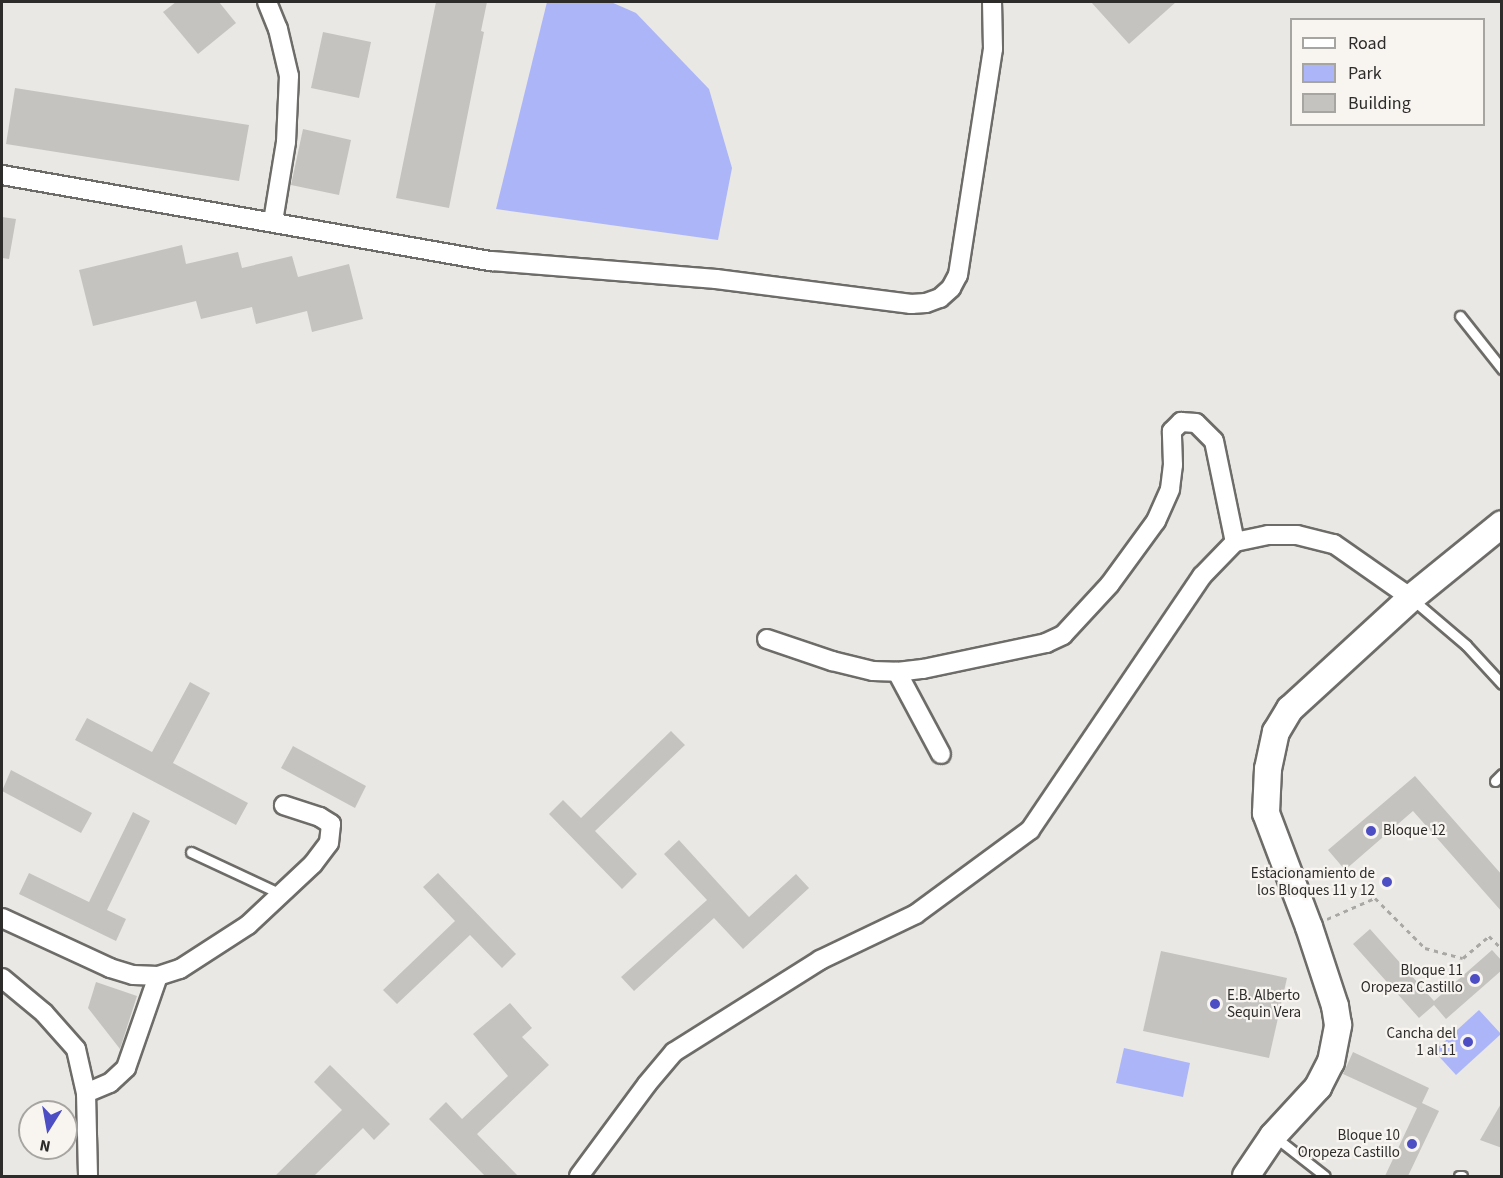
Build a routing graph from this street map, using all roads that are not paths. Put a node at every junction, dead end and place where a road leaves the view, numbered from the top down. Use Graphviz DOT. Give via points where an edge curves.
graph roads {
  1 [pos="267,2"];
  2 [pos="992,2"];
  3 [pos="2,175"];
  4 [pos="273,221"];
  5 [pos="1460,316"];
  6 [pos="1502,369"];
  7 [pos="1502,524"];
  8 [pos="1235,542"];
  9 [pos="1411,598"];
  10 [pos="767,639"];
  11 [pos="897,672"];
  12 [pos="1502,684"];
  13 [pos="941,754"];
  14 [pos="284,805"];
  15 [pos="191,852"];
  16 [pos="281,894"];
  17 [pos="2,918"];
  18 [pos="158,976"];
  19 [pos="2,978"];
  20 [pos="86,1093"];
  21 [pos="1273,1136"];
  22 [pos="88,1176"];
  23 [pos="579,1176"];
  24 [pos="1246,1176"];
  25 [pos="1325,1176"];
  1 -- 4 [label="street" via="289,76 286,142"];
  2 -- 4 [label="street" via="993,49 958,275 945,293 926,303 716,279 492,261"];
  3 -- 4 [label="street"];
  5 -- 6 [label="lane"];
  7 -- 9 [label="street"];
  8 -- 9 [label="street" via="1268,535 1297,535 1334,544"];
  8 -- 11 [label="street" via="1214,441 1196,423 1181,422 1172,431 1170,489 1156,521 1110,584 1063,635 1046,643"];
  8 -- 23 [label="street" via="1202,576 1030,830 916,914 820,960 674,1052"];
  9 -- 12 [label="lane" via="1466,645"];
  9 -- 21 [label="street" via="1290,709 1276,732 1268,770 1266,813 1309,927 1338,1025 1331,1062 1318,1087"];
  10 -- 11 [label="street" via="832,661 873,671"];
  11 -- 13 [label="street"];
  14 -- 16 [label="street" via="331,824 329,843"];
  15 -- 16 [label="lane"];
  16 -- 18 [label="street" via="248,925 202,957"];
  17 -- 18 [label="street" via="110,968 133,975"];
  18 -- 20 [label="street" via="126,1068 110,1083"];
  19 -- 20 [label="street" via="44,1013 76,1049"];
  20 -- 22 [label="street"];
  21 -- 24 [label="street"];
  21 -- 25 [label="lane"];
}
